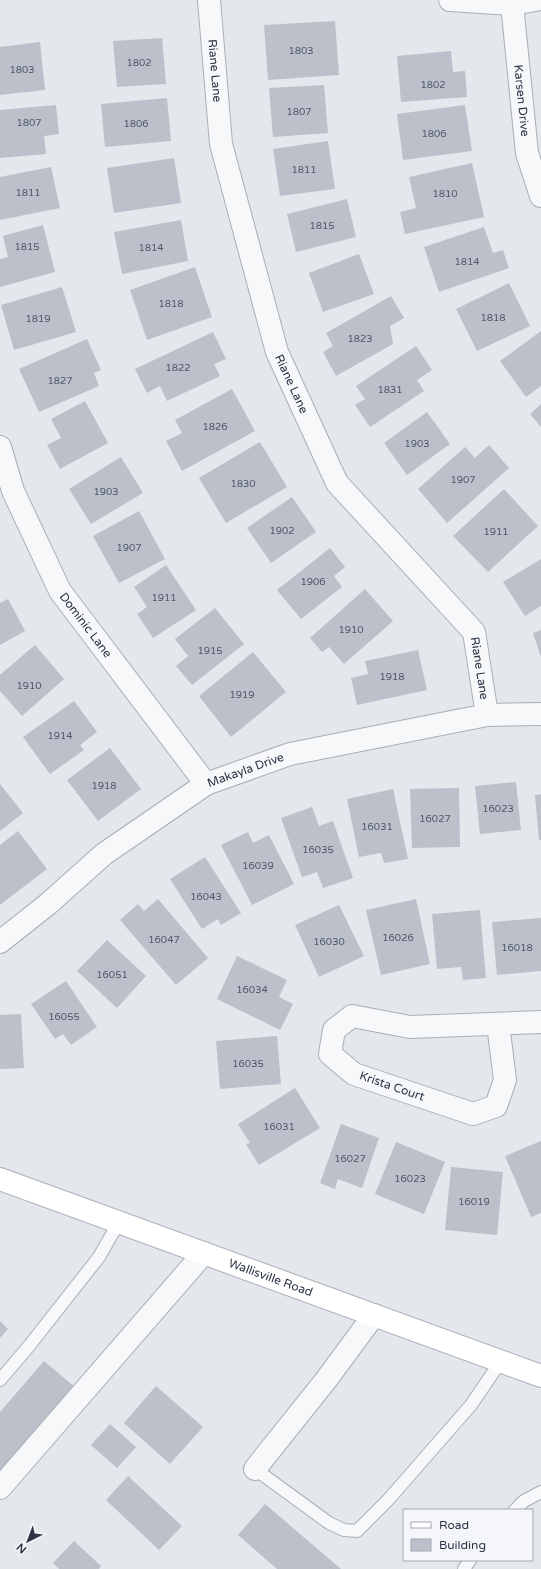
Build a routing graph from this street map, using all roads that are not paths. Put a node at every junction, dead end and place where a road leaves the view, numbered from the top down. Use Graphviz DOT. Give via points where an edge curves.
graph roads {
  1 [pos="209,0"];
  2 [pos="450,0"];
  3 [pos="536,0"];
  4 [pos="512,4"];
  5 [pos="541,196"];
  6 [pos="0,447"];
  7 [pos="541,714"];
  8 [pos="487,715"];
  9 [pos="206,784"];
  10 [pos="0,942"];
  11 [pos="541,1022"];
  12 [pos="498,1024"];
  13 [pos="0,1178"];
  14 [pos="119,1222"];
  15 [pos="204,1253"];
  16 [pos="374,1315"];
  17 [pos="501,1361"];
  18 [pos="541,1376"];
  19 [pos="0,1380"];
  20 [pos="255,1469"];
  21 [pos="0,1488"];
  22 [pos="541,1492"];
  23 [pos="516,1509"];
  1 -- 8 [label="street, Riane Lane" via="221,144 277,352 337,482 474,632"];
  2 -- 4 [label="street"];
  3 -- 4 [label="street"];
  4 -- 5 [label="street, Karsen Drive" via="527,153"];
  6 -- 9 [label="street, Dominic Lane" via="14,491 60,591"];
  7 -- 8 [label="street, Makayla Drive"];
  8 -- 9 [label="street, Makayla Drive" via="290,754"];
  9 -- 10 [label="street, Makayla Drive" via="104,854"];
  11 -- 12 [label="street, Krista Court"];
  12 -- 12 [label="street, Krista Court" via="410,1027 352,1016 334,1030 330,1054 354,1074 473,1114 496,1106 505,1080"];
  13 -- 14 [label="main road, Wallisville Road"];
  14 -- 15 [label="main road, Wallisville Road"];
  14 -- 19 [label="lane" via="99,1257 30,1346"];
  15 -- 16 [label="main road, Wallisville Road"];
  15 -- 21 [label="street"];
  16 -- 17 [label="main road, Wallisville Road"];
  16 -- 20 [label="street"];
  17 -- 18 [label="main road, Wallisville Road"];
  17 -- 20 [label="lane" via="472,1405 357,1531 344,1530 329,1523"];
  22 -- 23 [label="lane" via="524,1501"];
}
